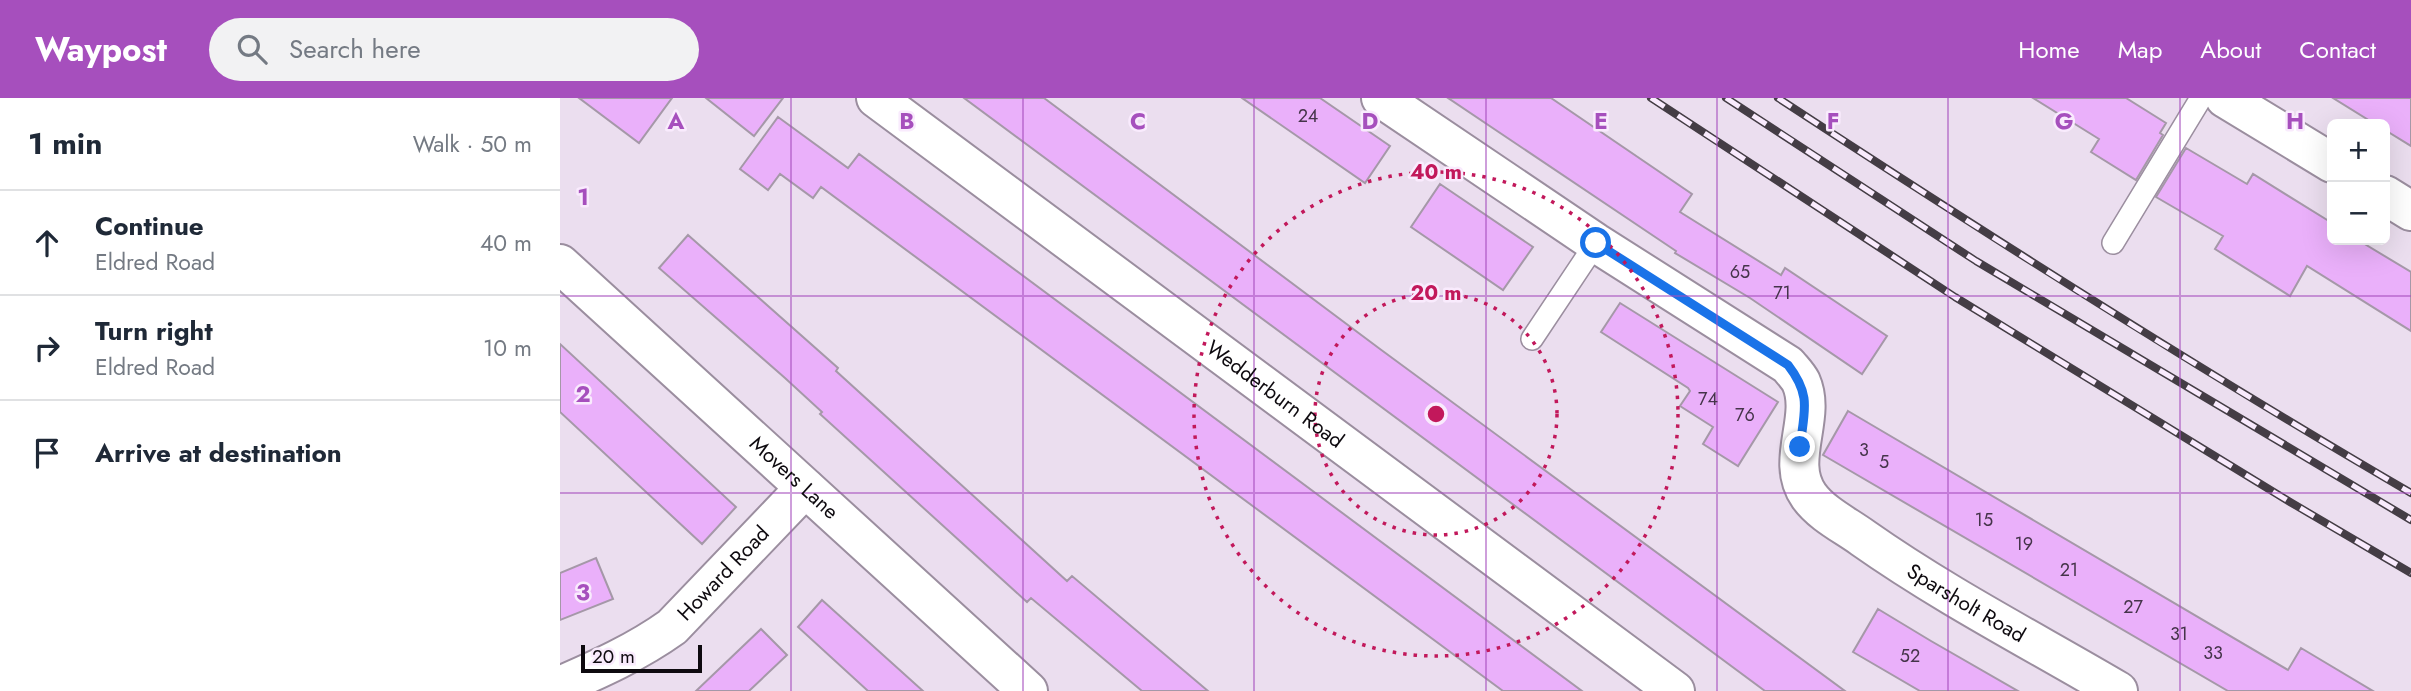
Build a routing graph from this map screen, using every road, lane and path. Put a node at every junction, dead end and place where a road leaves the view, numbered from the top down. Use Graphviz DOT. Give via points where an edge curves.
graph roads {
  1 [pos="876,98"];
  2 [pos="1381,98"];
  3 [pos="2202,98"];
  4 [pos="2225,98"];
  5 [pos="2327,160"];
  6 [pos="2390,198"];
  7 [pos="2411,211"];
  8 [pos="1596,243"];
  9 [pos="2113,243"];
  10 [pos="560,264"];
  11 [pos="1532,339"];
  12 [pos="805,488"];
  13 [pos="560,686"];
  14 [pos="1028,691"];
  15 [pos="1675,691"];
  16 [pos="2118,691"];
  1 -- 15 [label="street, Wedderburn Road"];
  2 -- 8 [label="street"];
  3 -- 9 [label="lane"];
  4 -- 5 [label="street"];
  6 -- 7 [label="street"];
  8 -- 11 [label="lane"];
  8 -- 16 [label="street, Sparsholt Road" via="1788,365 1800,381 1805,399 1800,477 1820,508 1895,560"];
  10 -- 12 [label="street, Movers Lane"];
  12 -- 13 [label="street, Howard Road" via="672,627 648,644"];
  12 -- 14 [label="street, Movers Lane"];
}
